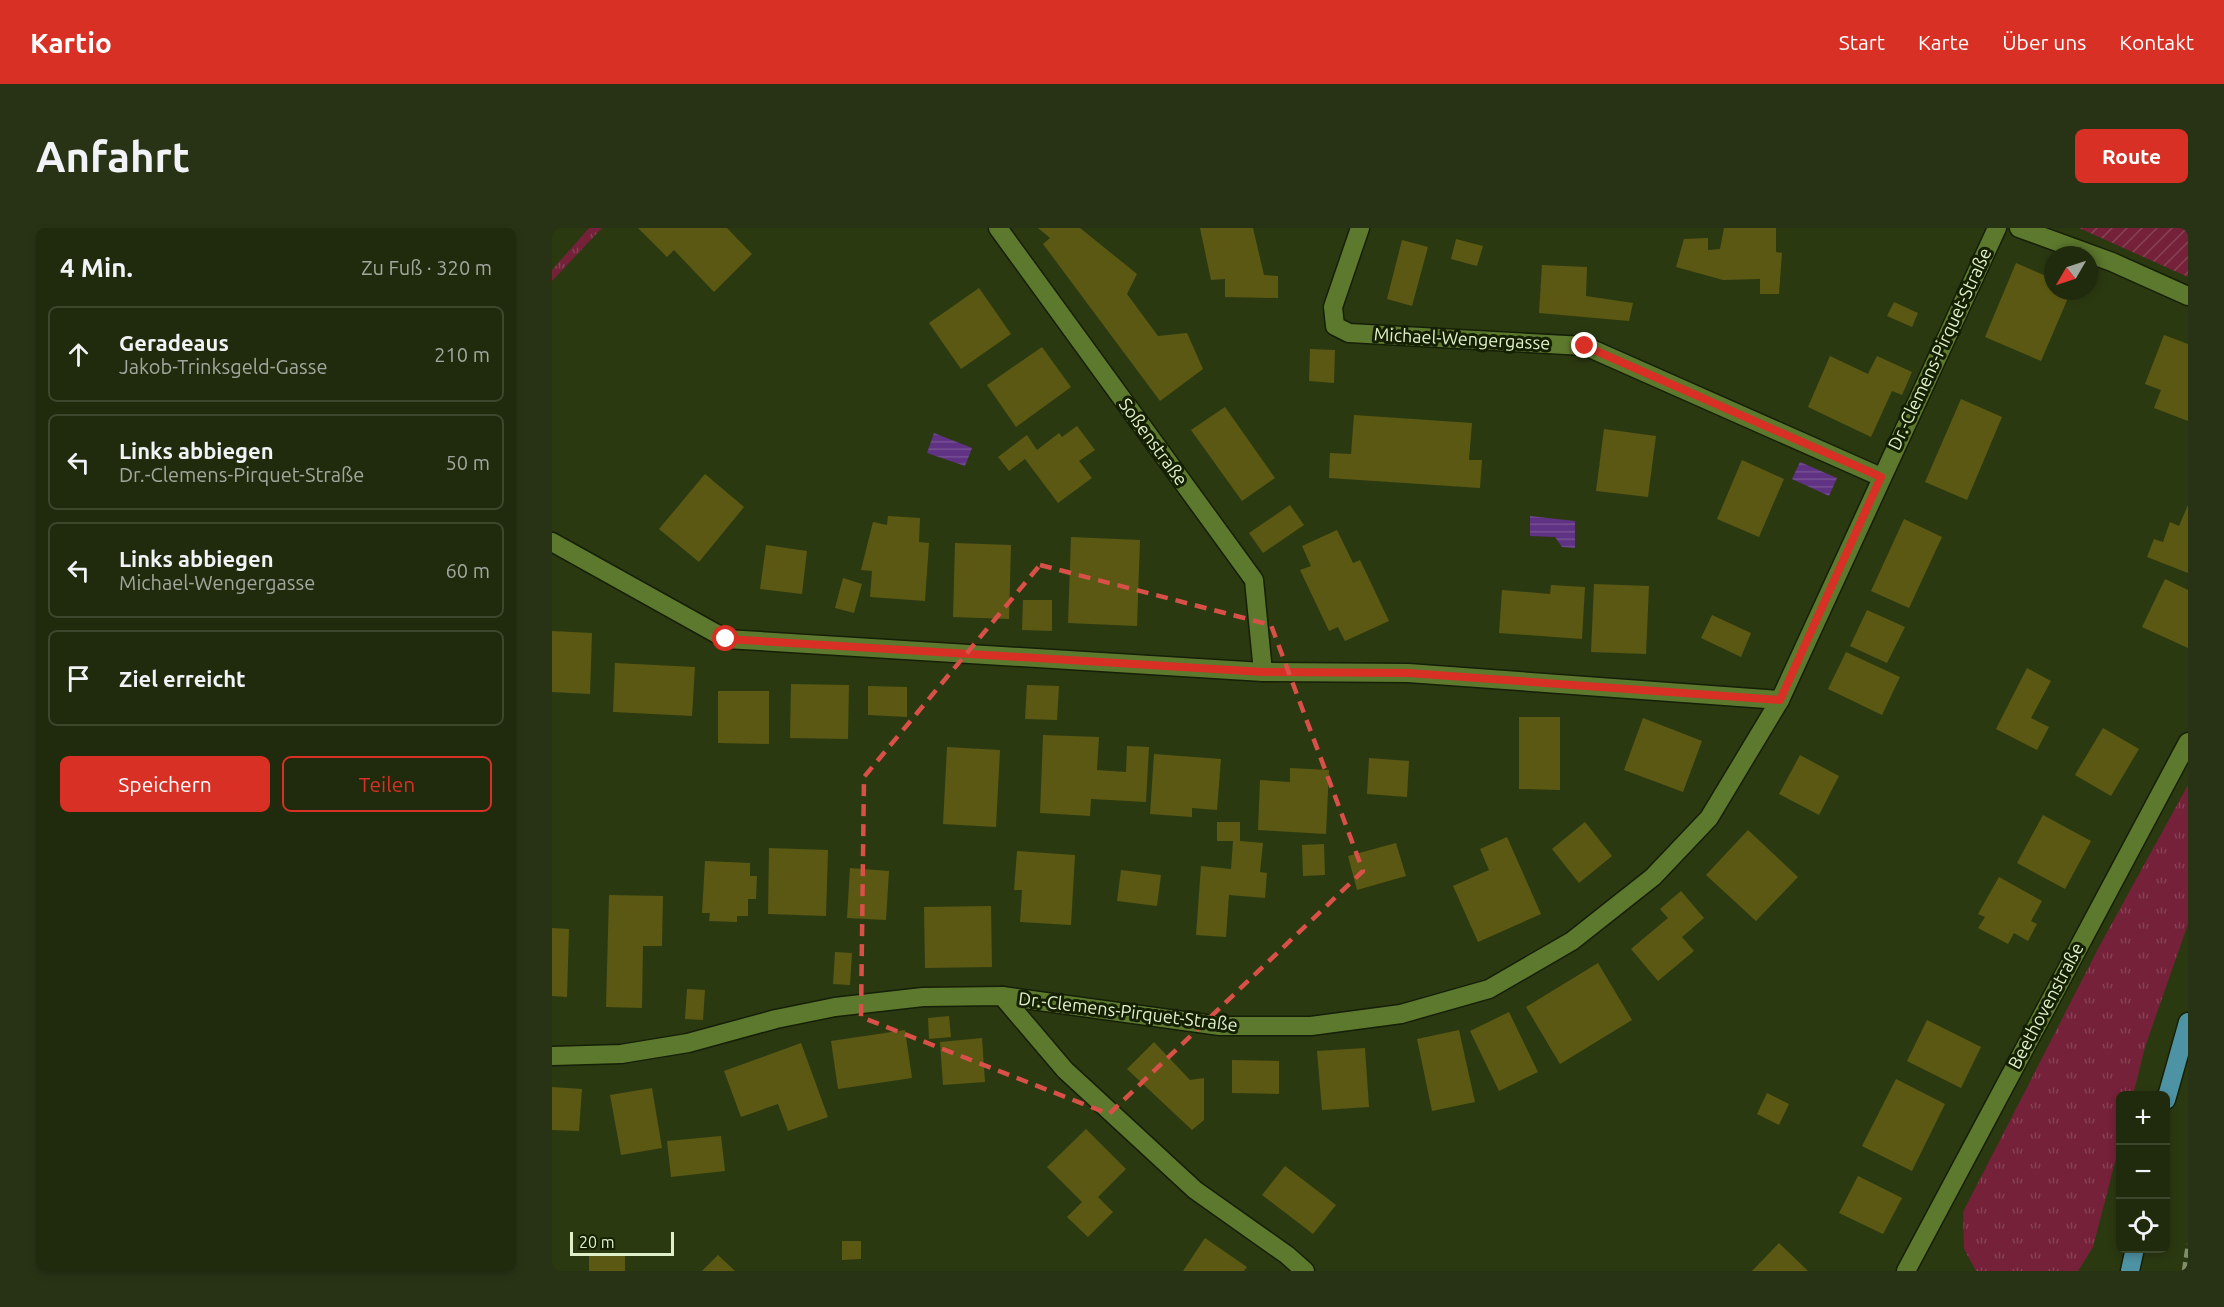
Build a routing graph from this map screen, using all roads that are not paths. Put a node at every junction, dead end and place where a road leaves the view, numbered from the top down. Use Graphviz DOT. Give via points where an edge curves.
graph roads {
  1 [pos="998,228"];
  2 [pos="1360,228"];
  3 [pos="1996,228"];
  4 [pos="2019,228"];
  5 [pos="2188,296"];
  6 [pos="1881,477"];
  7 [pos="552,542"];
  8 [pos="1263,672"];
  9 [pos="1780,700"];
  10 [pos="2188,742"];
  11 [pos="1002,996"];
  12 [pos="2188,1022"];
  13 [pos="552,1056"];
  14 [pos="2169,1091"];
  15 [pos="2134,1253"];
  16 [pos="1305,1271"];
  17 [pos="1906,1271"];
  18 [pos="2130,1271"];
  1 -- 8 [label="street, Soßenstraße" via="1254,580"];
  2 -- 6 [label="street, Michael-Wengergasse" via="1333,307 1335,326 1349,333 1585,346"];
  3 -- 6 [label="street, Dr.-Clemens-Pirquet-Straße"];
  4 -- 5 [label="street" via="2112,262"];
  6 -- 9 [label="street, Dr.-Clemens-Pirquet-Straße"];
  7 -- 8 [label="street" via="726,639"];
  8 -- 9 [label="street" via="1408,673"];
  9 -- 11 [label="street, Dr.-Clemens-Pirquet-Straße" via="1709,818 1653,877 1572,941 1489,989 1401,1014 1311,1026 1220,1026"];
  10 -- 17 [label="street, Beethovenstraße"];
  11 -- 13 [label="street, Dr.-Clemens-Pirquet-Straße" via="923,998 835,1007 688,1043 621,1054"];
  11 -- 16 [label="street" via="1065,1070 1195,1190"];
  12 -- 14 [label="main road"];
  15 -- 18 [label="main road"];
}
